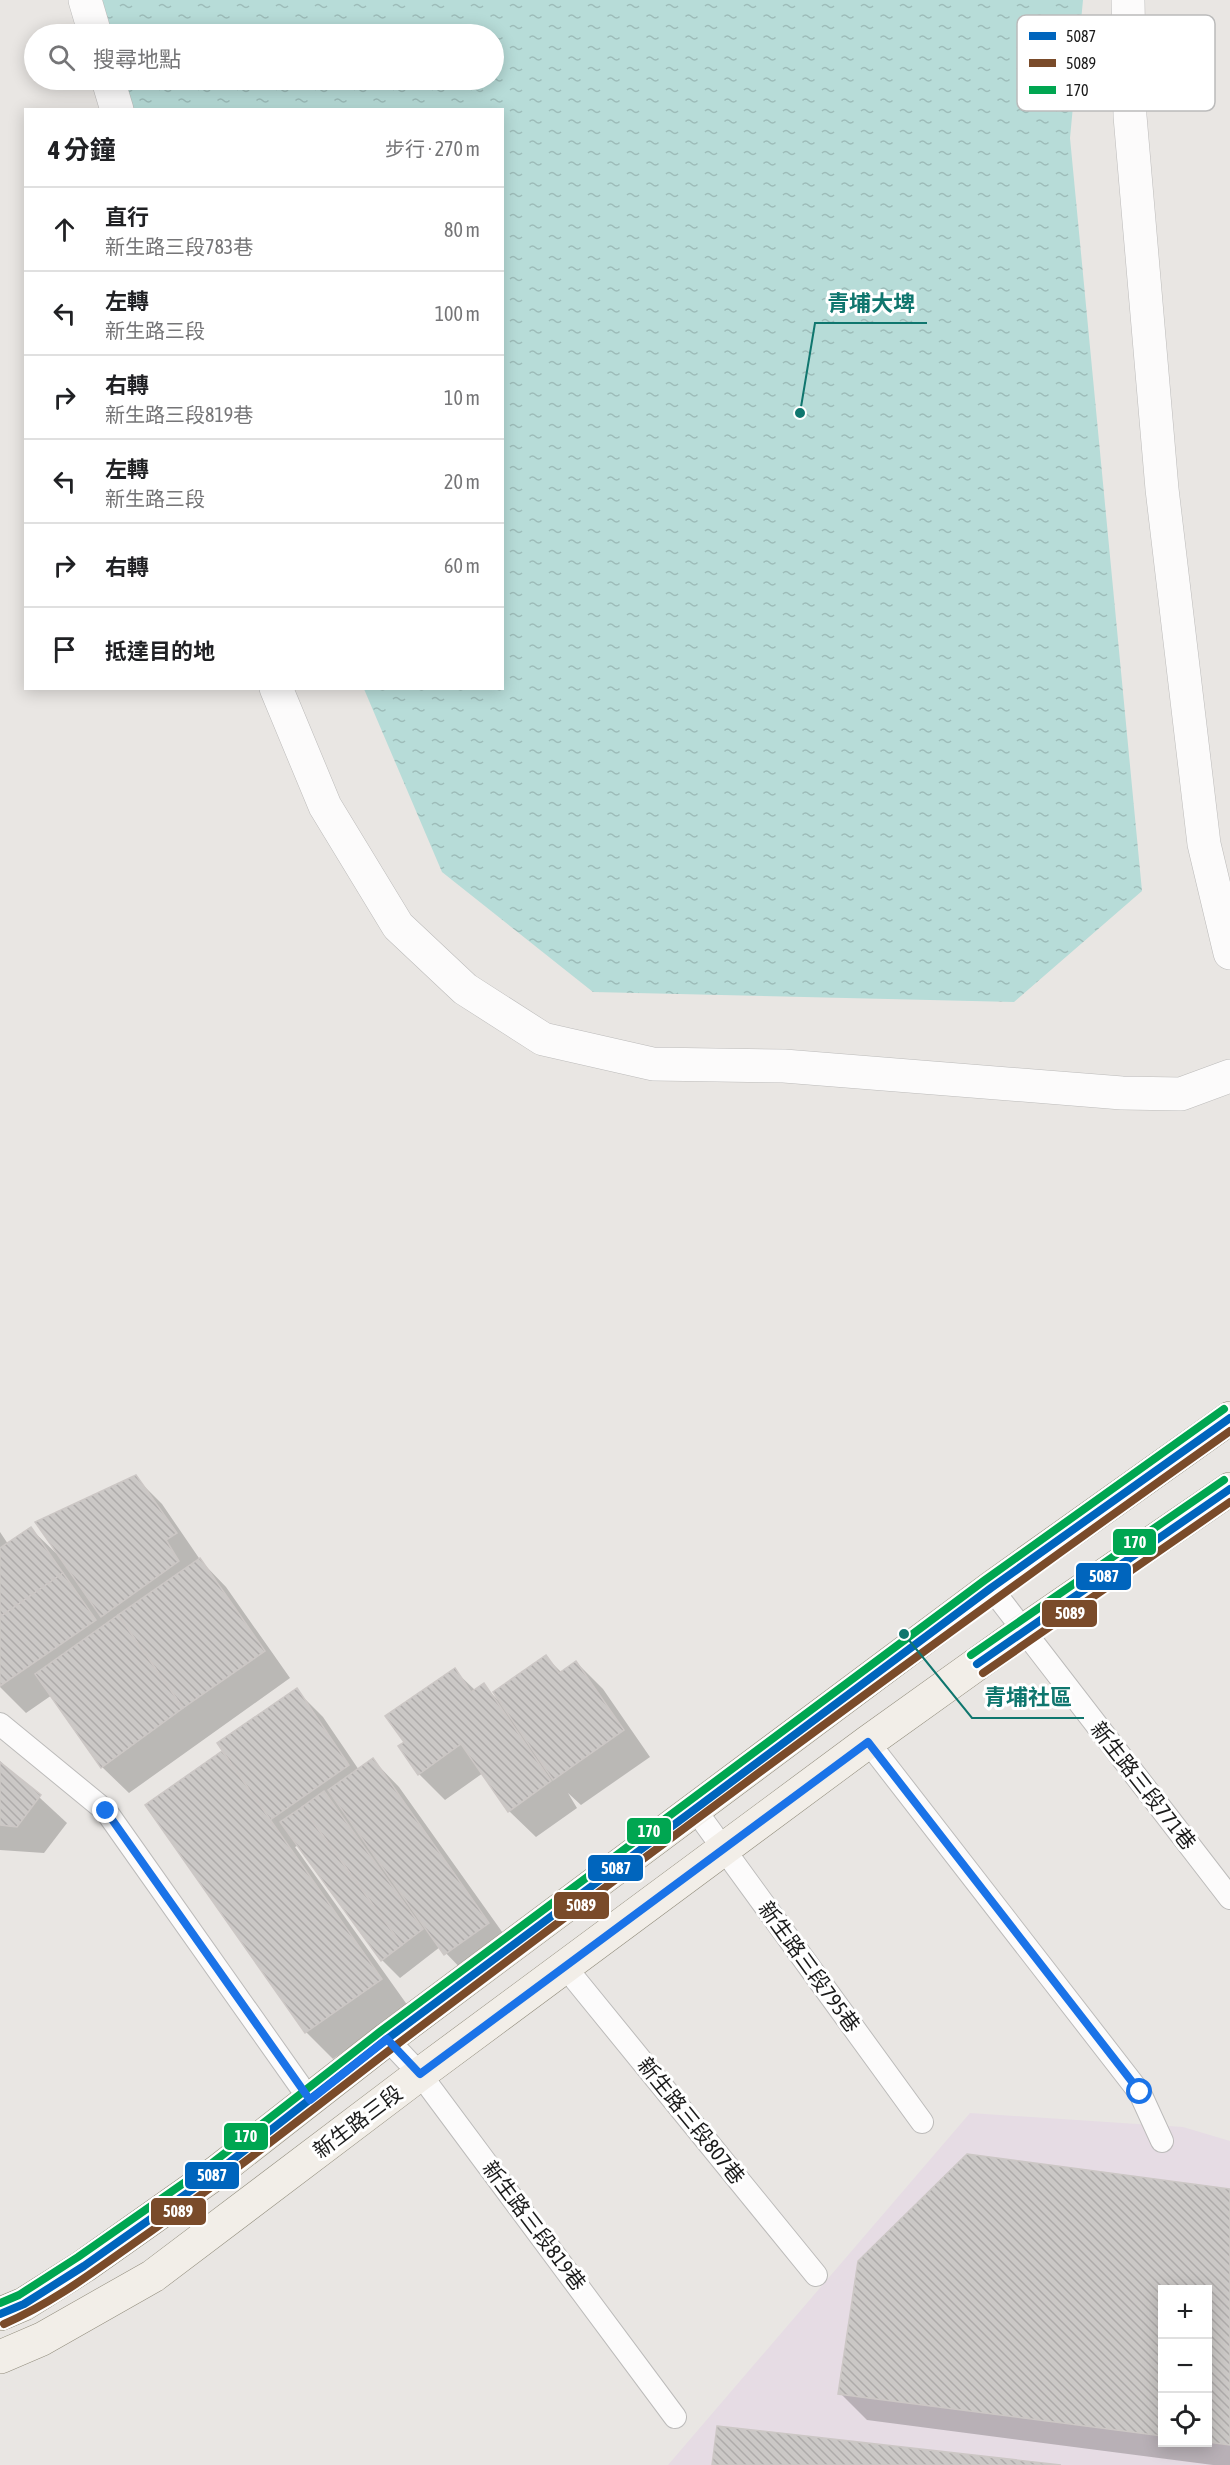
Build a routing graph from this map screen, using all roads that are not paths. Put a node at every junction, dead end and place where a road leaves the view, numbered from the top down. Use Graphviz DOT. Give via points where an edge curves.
graph roads {
  1 [pos="85,0"];
  2 [pos="1128,0"];
  3 [pos="1128,15"];
  4 [pos="92,24"];
  5 [pos="111,90"];
  6 [pos="116,108"];
  7 [pos="1130,111"];
  8 [pos="277,690"];
  9 [pos="1230,953"];
  10 [pos="1230,1076"];
  11 [pos="1230,1418"];
  12 [pos="1230,1489"];
  13 [pos="991,1588"];
  14 [pos="1023,1631"];
  15 [pos="0,1724"];
  16 [pos="868,1742"];
  17 [pos="696,1811"];
  18 [pos="723,1850"];
  19 [pos="1230,1898"];
  20 [pos="566,1968"];
  21 [pos="387,2039"];
  22 [pos="420,2074"];
  23 [pos="310,2100"];
  24 [pos="922,2122"];
  25 [pos="1162,2141"];
  26 [pos="816,2275"];
  27 [pos="0,2314"];
  28 [pos="0,2357"];
  29 [pos="675,2417"];
  1 -- 4 [label="street"];
  2 -- 3 [label="street"];
  5 -- 6 [label="street"];
  7 -- 9 [label="street" via="1162,489 1204,844"];
  8 -- 10 [label="street" via="325,806 398,926 465,989 543,1039 653,1064 784,1066 1122,1093 1181,1094"];
  11 -- 13 [label="main road"];
  12 -- 14 [label="main road, 新生路三段"];
  13 -- 14 [label="lane, 新生路三段771巷"];
  13 -- 17 [label="main road"];
  14 -- 16 [label="main road, 新生路三段"];
  14 -- 19 [label="lane, 新生路三段771巷"];
  15 -- 23 [label="lane" via="106,1811"];
  16 -- 18 [label="main road, 新生路三段"];
  16 -- 25 [label="lane" via="1140,2092"];
  17 -- 18 [label="lane, 新生路三段795巷"];
  17 -- 21 [label="main road"];
  18 -- 20 [label="main road, 新生路三段"];
  18 -- 24 [label="lane, 新生路三段795巷"];
  20 -- 22 [label="main road, 新生路三段"];
  20 -- 26 [label="lane, 新生路三段807巷"];
  21 -- 22 [label="lane, 新生路三段819巷"];
  21 -- 23 [label="main road"];
  22 -- 28 [label="main road, 新生路三段" via="153,2276 42,2339"];
  22 -- 29 [label="lane, 新生路三段819巷"];
  23 -- 27 [label="main road" via="84,2266 24,2304"];
}
